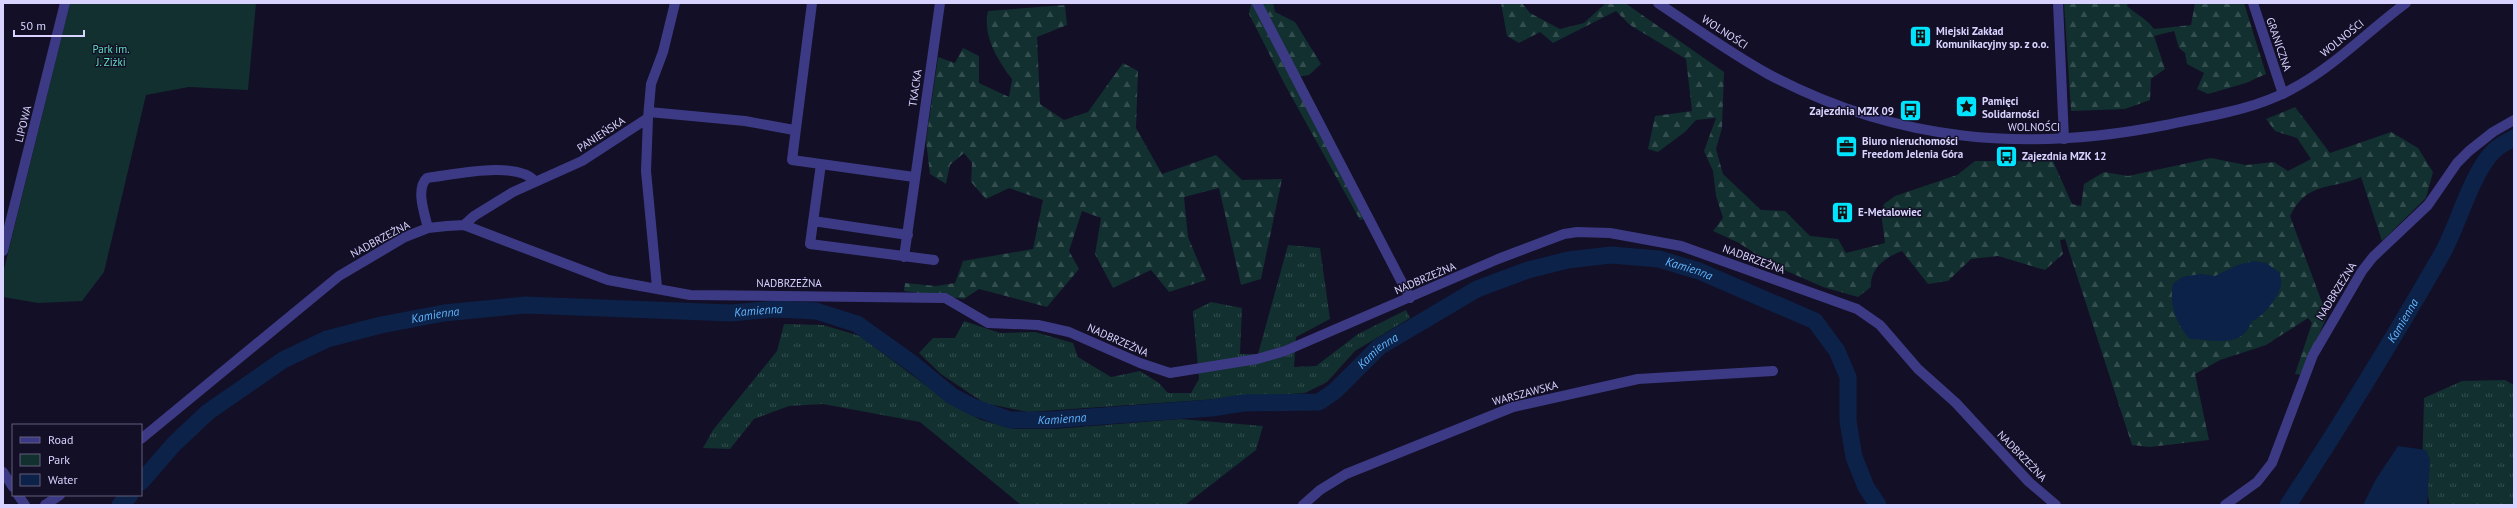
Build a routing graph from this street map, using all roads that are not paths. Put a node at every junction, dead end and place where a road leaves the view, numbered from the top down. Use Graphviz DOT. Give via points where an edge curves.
graph roads {
  1 [pos="65,3"];
  2 [pos="675,3"];
  3 [pos="812,3"];
  4 [pos="940,3"];
  5 [pos="1257,3"];
  6 [pos="1658,3"];
  7 [pos="2058,3"];
  8 [pos="2252,3"];
  9 [pos="2406,3"];
  10 [pos="2283,94"];
  11 [pos="648,115"];
  12 [pos="2514,120"];
  13 [pos="794,130"];
  14 [pos="2064,139"];
  15 [pos="821,164"];
  16 [pos="914,177"];
  17 [pos="535,181"];
  18 [pos="813,221"];
  19 [pos="464,225"];
  20 [pos="428,228"];
  21 [pos="908,235"];
  22 [pos="3,251"];
  23 [pos="904,257"];
  24 [pos="934,260"];
  25 [pos="657,287"];
  26 [pos="1410,298"];
  27 [pos="1773,371"];
  28 [pos="142,438"];
  29 [pos="3,472"];
  30 [pos="12,486"];
  31 [pos="19,496"];
  32 [pos="58,496"];
  33 [pos="25,505"];
  34 [pos="45,505"];
  35 [pos="1303,505"];
  36 [pos="2056,505"];
  37 [pos="2225,505"];
  1 -- 22 [label="street, LIPOWA"];
  2 -- 11 [label="street" via="663,52 651,84"];
  3 -- 13 [label="street"];
  4 -- 16 [label="street, TKACKA"];
  5 -- 26 [label="street"];
  6 -- 14 [label="street, WOLNOŚCI" via="1768,74 1843,108 1954,135 1985,139"];
  7 -- 14 [label="street"];
  8 -- 10 [label="street, GRANICZNA"];
  9 -- 10 [label="street, WOLNOŚCI" via="2318,72"];
  10 -- 14 [label="street, WOLNOŚCI" via="2241,108 2120,134"];
  11 -- 13 [label="street" via="745,121"];
  11 -- 17 [label="street, PANIEŃSKA" via="582,161"];
  11 -- 25 [label="street" via="646,171"];
  12 -- 37 [label="street, NADBRZEŻNA" via="2493,132 2469,151 2428,205 2373,257 2313,355 2272,463 2257,482"];
  13 -- 15 [label="street" via="792,160"];
  15 -- 16 [label="street"];
  15 -- 18 [label="street"];
  16 -- 21 [label="street, TKACKA"];
  17 -- 19 [label="street, PANIEŃSKA" via="474,216"];
  17 -- 20 [label="street" via="530,176 506,170 427,178 422,182 421,190"];
  18 -- 21 [label="street"];
  18 -- 23 [label="street" via="810,244"];
  19 -- 20 [label="street, NADBRZEŻNA"];
  19 -- 25 [label="street, NADBRZEŻNA" via="608,280"];
  20 -- 28 [label="street, NADBRZEŻNA" via="364,259 339,276"];
  21 -- 23 [label="street, TKACKA"];
  23 -- 24 [label="street"];
  25 -- 26 [label="street, NADBRZEŻNA" via="700,296 945,298 988,323 1038,325 1069,332 1140,363 1170,373 1257,359 1278,353"];
  26 -- 36 [label="street, NADBRZEŻNA" via="1498,259 1564,234 1610,233 1681,246 1851,306 1870,318 1886,331 1918,369 1956,403 2029,482"];
  27 -- 35 [label="street, WARSZAWSKA" via="1638,379 1513,406 1346,474 1320,490"];
  29 -- 30 [label="street"];
  31 -- 33 [label="street"];
  32 -- 34 [label="street"];
}
